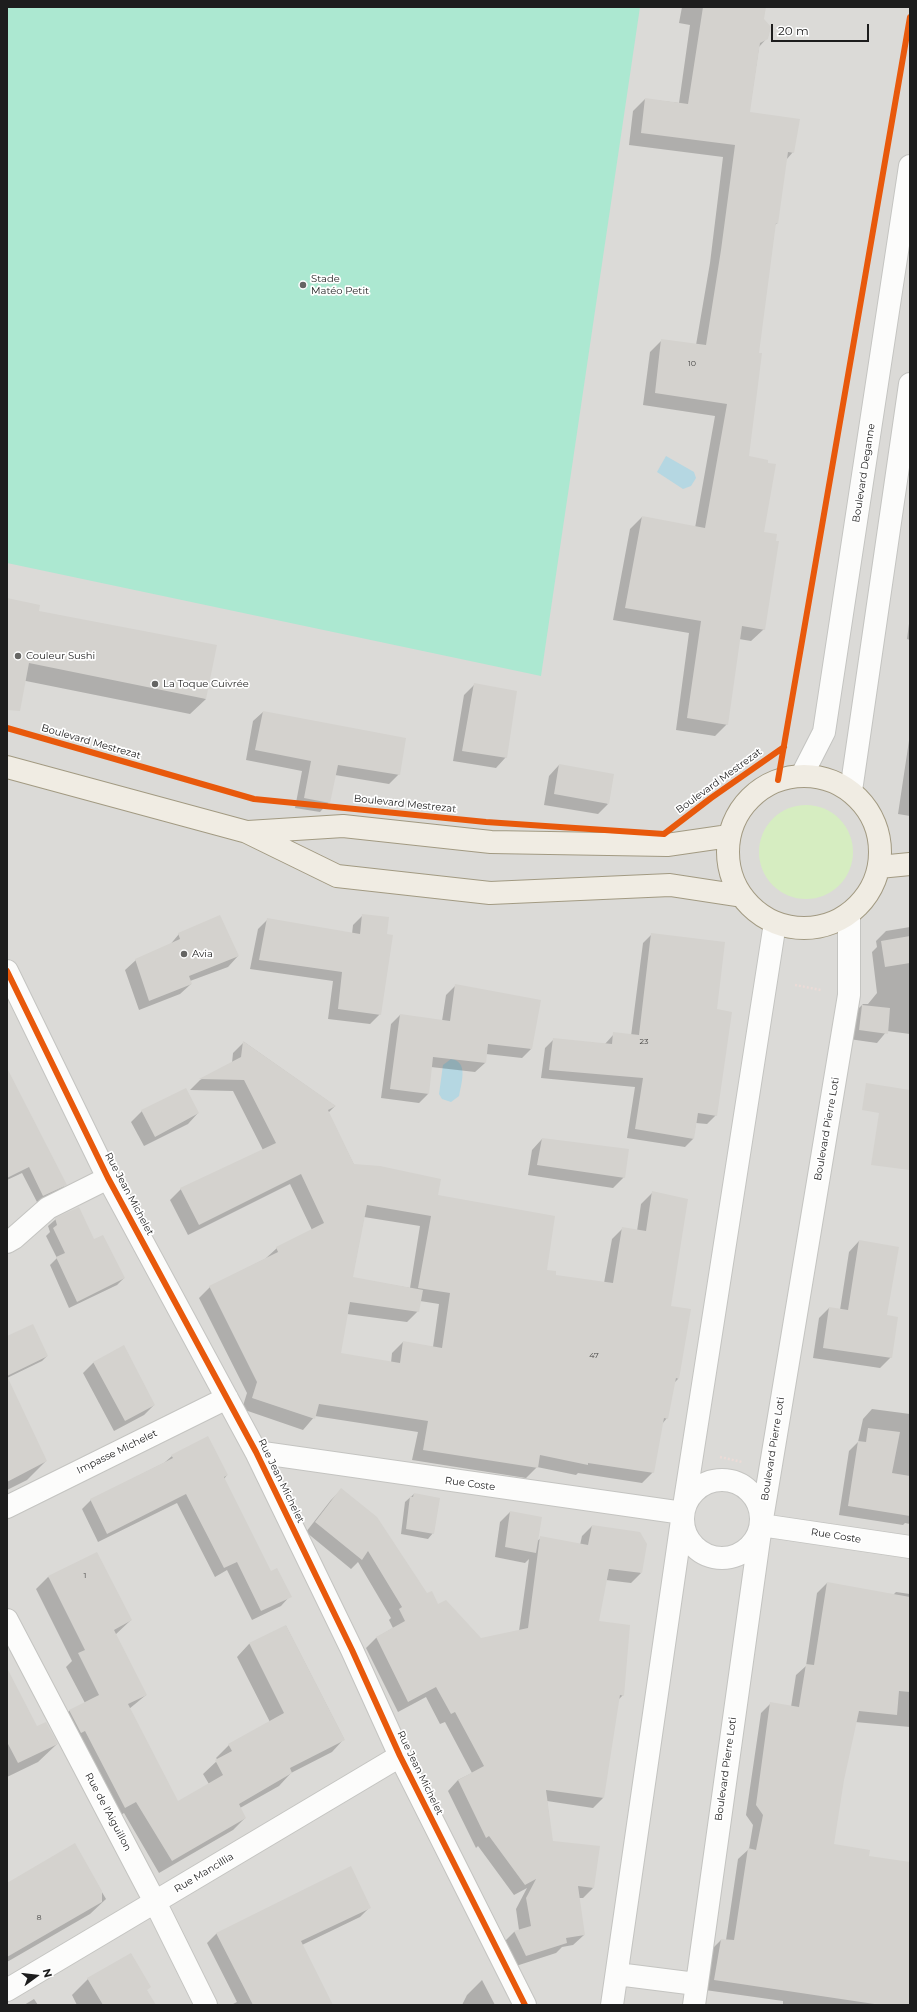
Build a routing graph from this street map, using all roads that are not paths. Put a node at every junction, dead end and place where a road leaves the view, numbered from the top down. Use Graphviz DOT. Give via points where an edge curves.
graph roads {
  1 [pos="910,166"];
  2 [pos="910,384"];
  3 [pos="7,767"];
  4 [pos="802,775"];
  5 [pos="851,791"];
  6 [pos="247,832"];
  7 [pos="729,836"];
  8 [pos="910,864"];
  9 [pos="879,867"];
  10 [pos="742,896"];
  11 [pos="849,914"];
  12 [pos="775,923"];
  13 [pos="7,971"];
  14 [pos="108,1178"];
  15 [pos="7,1242"];
  16 [pos="227,1398"];
  17 [pos="256,1452"];
  18 [pos="7,1507"];
  19 [pos="683,1513"];
  20 [pos="761,1525"];
  21 [pos="910,1547"];
  22 [pos="7,1620"];
  23 [pos="400,1756"];
  24 [pos="155,1902"];
  25 [pos="616,1974"];
  26 [pos="7,1990"];
  27 [pos="695,1995"];
  28 [pos="206,2005"];
  29 [pos="525,2005"];
  30 [pos="612,2005"];
  1 -- 4 [label="street, Boulevard Deganne" via="824,732"];
  2 -- 5 [label="street"];
  3 -- 6 [label="main road"];
  4 -- 5 [label="main road" via="828,779"];
  4 -- 7 [label="main road" via="778,780 761,788 746,801 736,817"];
  5 -- 9 [label="main road" via="865,806 875,825 880,846"];
  6 -- 7 [label="main road" via="343,826 491,842 666,845"];
  6 -- 10 [label="main road" via="337,876 490,893 670,885"];
  7 -- 10 [label="main road" via="728,857 732,878"];
  8 -- 9 [label="main road"];
  9 -- 11 [label="main road" via="873,885 863,901"];
  10 -- 12 [label="main road" via="756,912"];
  11 -- 12 [label="main road" via="826,925 800,929"];
  11 -- 20 [label="street, Boulevard Pierre Loti" via="849,995"];
  12 -- 19 [label="street"];
  13 -- 14 [label="street, Rue Jean Michelet"];
  14 -- 15 [label="street" via="48,1208"];
  14 -- 16 [label="street, Rue Jean Michelet"];
  16 -- 17 [label="street, Rue Jean Michelet"];
  16 -- 18 [label="street, Impasse Michelet"];
  17 -- 19 [label="street, Rue Coste"];
  17 -- 23 [label="street, Rue Jean Michelet"];
  19 -- 20 [label="street" via="688,1500 696,1490 714,1481 734,1482 746,1488 756,1499"];
  19 -- 20 [label="street" via="683,1526 687,1538 704,1555 716,1558 728,1558 750,1547"];
  19 -- 25 [label="street"];
  20 -- 21 [label="street, Rue Coste"];
  20 -- 27 [label="street, Boulevard Pierre Loti"];
  22 -- 24 [label="street, Rue de l'Aiguillon"];
  23 -- 24 [label="street, Rue Mancillia"];
  23 -- 29 [label="street, Rue Jean Michelet"];
  24 -- 26 [label="street, Rue Mancillia"];
  24 -- 28 [label="street, Rue de l'Aiguillon"];
  25 -- 27 [label="street, Boulevard Pierre Loti"];
  25 -- 30 [label="street"];
}
